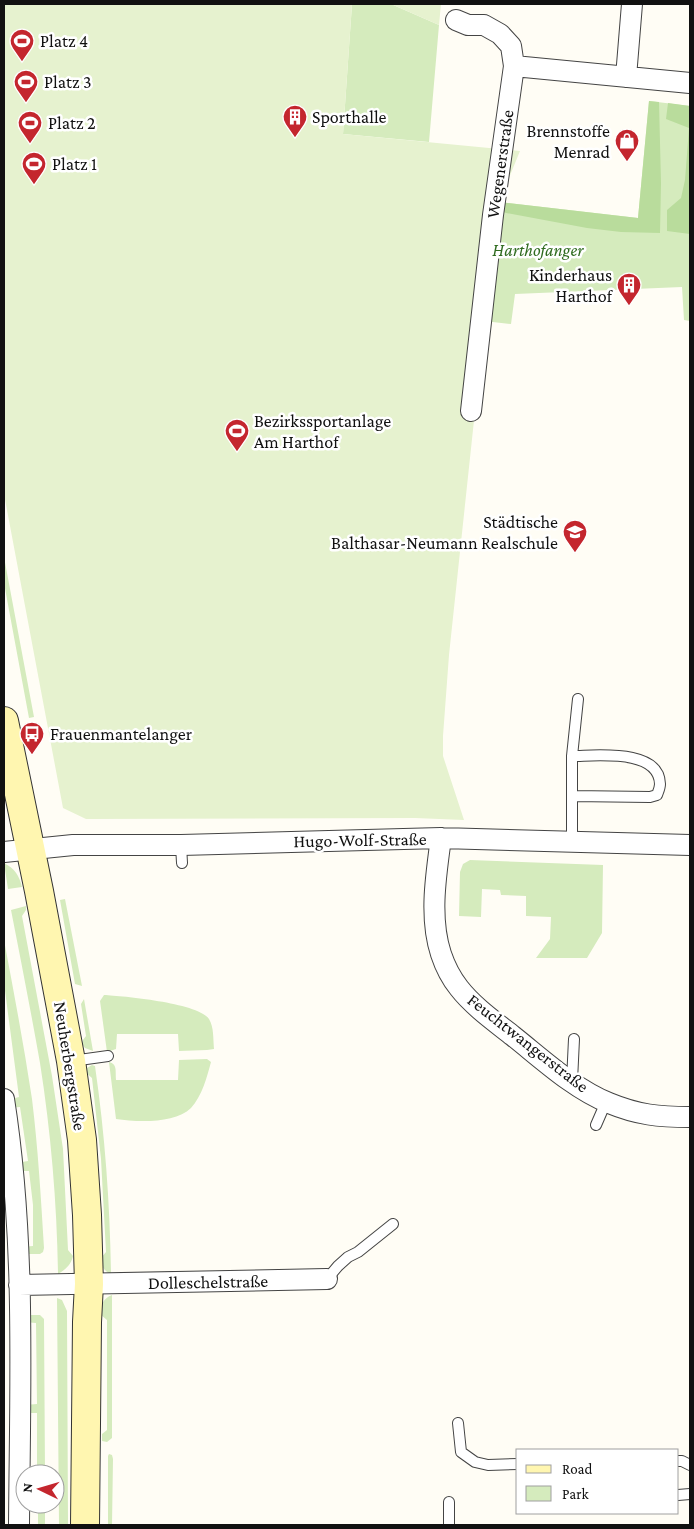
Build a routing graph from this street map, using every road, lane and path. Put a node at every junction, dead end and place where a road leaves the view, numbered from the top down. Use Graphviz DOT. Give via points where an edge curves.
graph roads {
  1 [pos="632,4"];
  2 [pos="456,20"];
  3 [pos="514,66"];
  4 [pos="626,77"];
  5 [pos="690,83"];
  6 [pos="471,411"];
  7 [pos="578,699"];
  8 [pos="4,721"];
  9 [pos="572,756"];
  10 [pos="572,796"];
  11 [pos="441,838"];
  12 [pos="572,841"];
  13 [pos="690,844"];
  14 [pos="17,850"];
  15 [pos="574,1039"];
  16 [pos="108,1056"];
  17 [pos="71,1061"];
  18 [pos="572,1081"];
  19 [pos="4,1098"];
  20 [pos="606,1102"];
  21 [pos="690,1117"];
  22 [pos="596,1124"];
  23 [pos="10,1209"];
  24 [pos="393,1224"];
  25 [pos="327,1280"];
  26 [pos="89,1284"];
  27 [pos="19,1285"];
  28 [pos="458,1423"];
  29 [pos="12,1446"];
  30 [pos="516,1464"];
  31 [pos="449,1502"];
  32 [pos="19,1525"];
  33 [pos="85,1525"];
  34 [pos="449,1525"];
  1 -- 4 [label="street"];
  2 -- 3 [label="street" via="484,26 500,34 511,46"];
  3 -- 4 [label="street"];
  3 -- 6 [label="street, Wegenerstraße"];
  4 -- 5 [label="street"];
  7 -- 9 [label="lane"];
  8 -- 14 [label="main road, Neuherbergstraße"];
  9 -- 10 [label="lane"];
  9 -- 10 [label="lane" via="625,756 644,761 657,774 660,785 657,796 650,797"];
  10 -- 12 [label="lane"];
  11 -- 12 [label="street, Hugo-Wolf-Straße"];
  11 -- 14 [label="street, Hugo-Wolf-Straße" via="182,854 73,845"];
  11 -- 18 [label="street, Feuchtwangerstraße" via="435,929 448,972 458,988 481,1010"];
  12 -- 13 [label="street, Hugo-Wolf-Straße"];
  14 -- 17 [label="main road, Neuherbergstraße"];
  15 -- 18 [label="lane"];
  16 -- 17 [label="lane"];
  17 -- 26 [label="main road, Neuherbergstraße" via="83,1159"];
  18 -- 20 [label="street, Feuchtwangerstraße"];
  19 -- 23 [label="street" via="11,1147"];
  20 -- 21 [label="street, Feuchtwangerstraße" via="660,1117"];
  20 -- 22 [label="lane"];
  23 -- 27 [label="street"];
  24 -- 25 [label="lane" via="348,1257"];
  25 -- 26 [label="street, Dolleschelstraße"];
  26 -- 27 [label="street"];
  26 -- 33 [label="main road, Neuherbergstraße"];
  27 -- 29 [label="street"];
  28 -- 30 [label="lane" via="461,1452 475,1462"];
  29 -- 32 [label="street"];
  31 -- 34 [label="lane"];
}
